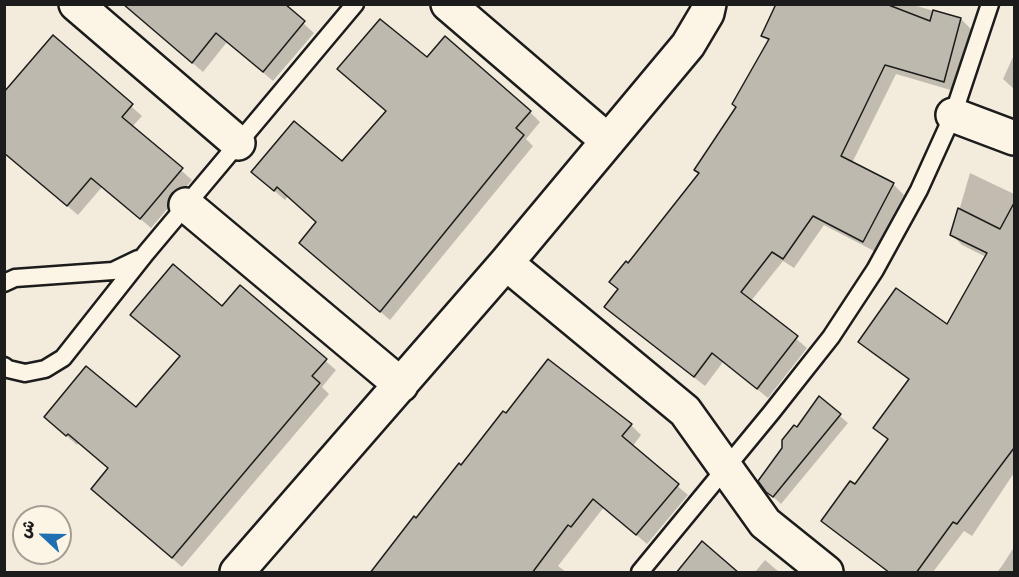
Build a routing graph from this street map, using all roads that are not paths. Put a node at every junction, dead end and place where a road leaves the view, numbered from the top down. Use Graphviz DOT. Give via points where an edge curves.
graph roads {
  1 [pos="76,4"];
  2 [pos="355,4"];
  3 [pos="448,4"];
  4 [pos="709,4"];
  5 [pos="990,4"];
  6 [pos="953,115"];
  7 [pos="1014,138"];
  8 [pos="608,141"];
  9 [pos="238,142"];
  10 [pos="186,205"];
  11 [pos="146,253"];
  12 [pos="506,263"];
  13 [pos="4,283"];
  14 [pos="4,366"];
  15 [pos="401,385"];
  16 [pos="726,468"];
  17 [pos="237,573"];
  18 [pos="640,573"];
  19 [pos="826,573"];
  1 -- 9 [label="street"];
  2 -- 9 [label="lane"];
  3 -- 8 [label="street"];
  4 -- 8 [label="street" via="688,45"];
  5 -- 6 [label="lane"];
  6 -- 7 [label="street"];
  6 -- 16 [label="lane" via="919,190 875,270 831,337"];
  8 -- 12 [label="street"];
  9 -- 10 [label="lane"];
  10 -- 11 [label="lane"];
  10 -- 15 [label="street"];
  11 -- 13 [label="lane" via="113,271 15,278"];
  11 -- 14 [label="lane" via="63,358 45,369 25,373"];
  12 -- 15 [label="street"];
  12 -- 16 [label="street" via="685,411"];
  15 -- 17 [label="street"];
  16 -- 18 [label="lane"];
  16 -- 19 [label="street" via="765,522"];
}
